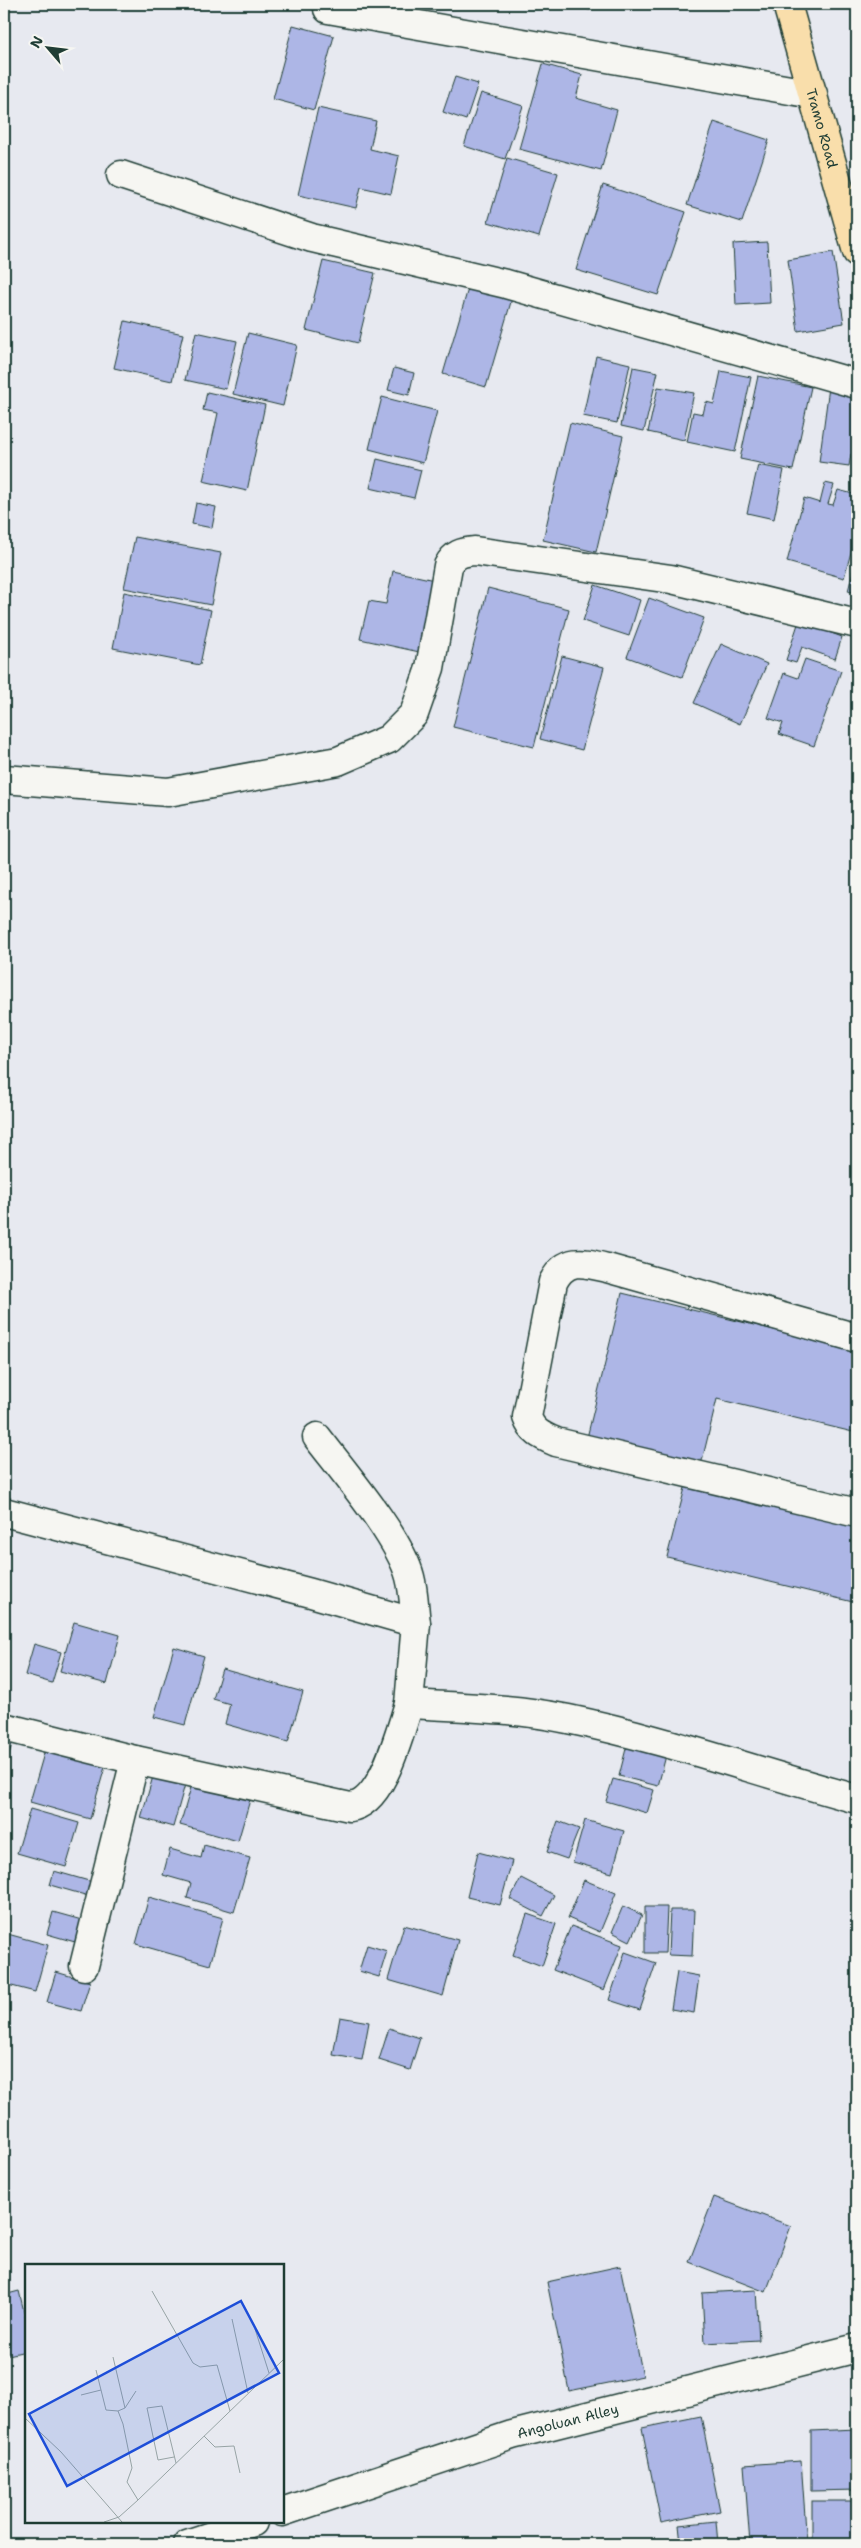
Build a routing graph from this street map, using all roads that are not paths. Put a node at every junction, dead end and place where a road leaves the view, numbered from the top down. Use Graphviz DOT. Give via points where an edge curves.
graph roads {
  1 [pos="787,4"];
  2 [pos="328,9"];
  3 [pos="813,94"];
  4 [pos="121,175"];
  5 [pos="857,252"];
  6 [pos="857,384"];
  7 [pos="857,624"];
  8 [pos="4,779"];
  9 [pos="857,1338"];
  10 [pos="317,1437"];
  11 [pos="4,1512"];
  12 [pos="857,1513"];
  13 [pos="416,1623"];
  14 [pos="409,1704"];
  15 [pos="4,1727"];
  16 [pos="134,1760"];
  17 [pos="857,1799"];
  18 [pos="84,1966"];
  19 [pos="857,2348"];
  20 [pos="284,2511"];
  21 [pos="250,2523"];
  22 [pos="187,2544"];
  1 -- 3 [label="main road, Tramo Road"];
  2 -- 3 [label="street"];
  3 -- 5 [label="main road, Tramo Road"];
  4 -- 6 [label="street" via="312,238 506,284"];
  7 -- 8 [label="street" via="671,579 502,554 460,553 448,566 430,668 414,714 389,739 338,761 168,792"];
  9 -- 12 [label="street" via="607,1268 586,1263 570,1264 559,1271 553,1282 527,1417 531,1427 556,1442"];
  10 -- 13 [label="street" via="401,1556 410,1577"];
  11 -- 13 [label="street"];
  13 -- 14 [label="street"];
  14 -- 16 [label="street" via="389,1762 367,1801 358,1806 330,1804"];
  14 -- 17 [label="street" via="510,1710 567,1718"];
  15 -- 16 [label="street"];
  16 -- 18 [label="street"];
  19 -- 20 [label="street, Angoluan Alley" via="512,2435"];
  21 -- 22 [label="street"];
}
